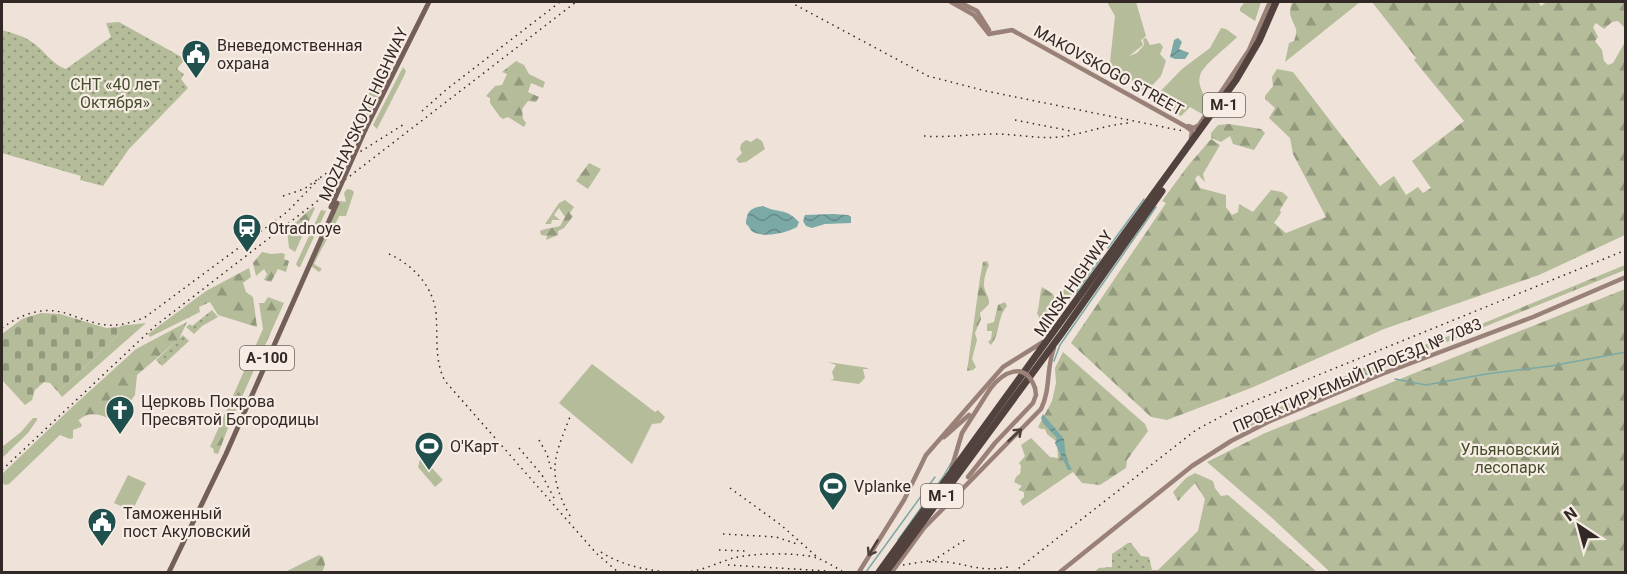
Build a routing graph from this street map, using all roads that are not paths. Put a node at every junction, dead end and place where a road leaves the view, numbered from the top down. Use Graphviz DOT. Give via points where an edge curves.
graph roads {
  1 [pos="431,2"];
  2 [pos="951,2"];
  3 [pos="959,2"];
  4 [pos="1270,2"];
  5 [pos="1276,2"];
  6 [pos="1280,2"];
  7 [pos="992,33"];
  8 [pos="1185,126"];
  9 [pos="1186,150"];
  10 [pos="334,205"];
  11 [pos="1626,277"];
  12 [pos="1061,329"];
  13 [pos="976,409"];
  14 [pos="931,448"];
  15 [pos="973,450"];
  16 [pos="939,491"];
  17 [pos="959,491"];
  18 [pos="946,506"];
  19 [pos="910,540"];
  20 [pos="168,573"];
  21 [pos="859,573"];
  22 [pos="879,573"];
  23 [pos="886,573"];
  24 [pos="892,573"];
  25 [pos="1060,573"];
  1 -- 10 [label="main road, MOZHAYSKOYE HIGHWAY / А-100, bridge"];
  2 -- 7 [label="main road" via="975,15"];
  3 -- 7 [label="main road" via="977,11"];
  4 -- 8 [label="main road" via="1249,50 1209,110 1197,127"];
  5 -- 9 [label="highway, MINSK HIGHWAY / М-1" via="1247,63"];
  6 -- 12 [label="highway, MINSK HIGHWAY / М-1" via="1243,77"];
  7 -- 8 [label="main road, MAKOVSKOGO STREET" via="1011,30"];
  8 -- 9 [label="main road, MAKOVSKOGO STREET" via="1192,134"];
  9 -- 12 [label="highway, MINSK HIGHWAY / М-1" via="1110,252"];
  10 -- 20 [label="main road, MOZHAYSKOYE HIGHWAY / А-100"];
  10 -- 20 [label="main road, MOZHAYSKOYE HIGHWAY / А-100" via="218,470"];
  11 -- 25 [label="main road, ПРОЕКТИРУЕМЫЙ ПРОЕЗД № 7083" via="1382,374 1238,437 1192,466"];
  12 -- 14 [label="main road" via="1002,367"];
  12 -- 15 [label="highway, MINSK HIGHWAY / М-1"];
  17 -- 12 [label="main road, one-way" via="1041,408 1047,393 1050,359"];
  13 -- 14 [label="main road"];
  13 -- 16 [label="main road"];
  13 -- 17 [label="main road, bridge" via="1002,375 1014,371 1032,380 1036,395 1033,403 995,443"];
  14 -- 21 [label="main road, one-way"];
  15 -- 16 [label="highway, MINSK HIGHWAY / М-1"];
  15 -- 19 [label="highway, MINSK HIGHWAY / М-1"];
  16 -- 22 [label="highway, MINSK HIGHWAY / М-1"];
  17 -- 18 [label="main road"];
  18 -- 19 [label="main road"];
  18 -- 24 [label="main road" via="924,528"];
  19 -- 23 [label="highway, MINSK HIGHWAY / М-1"];
}
